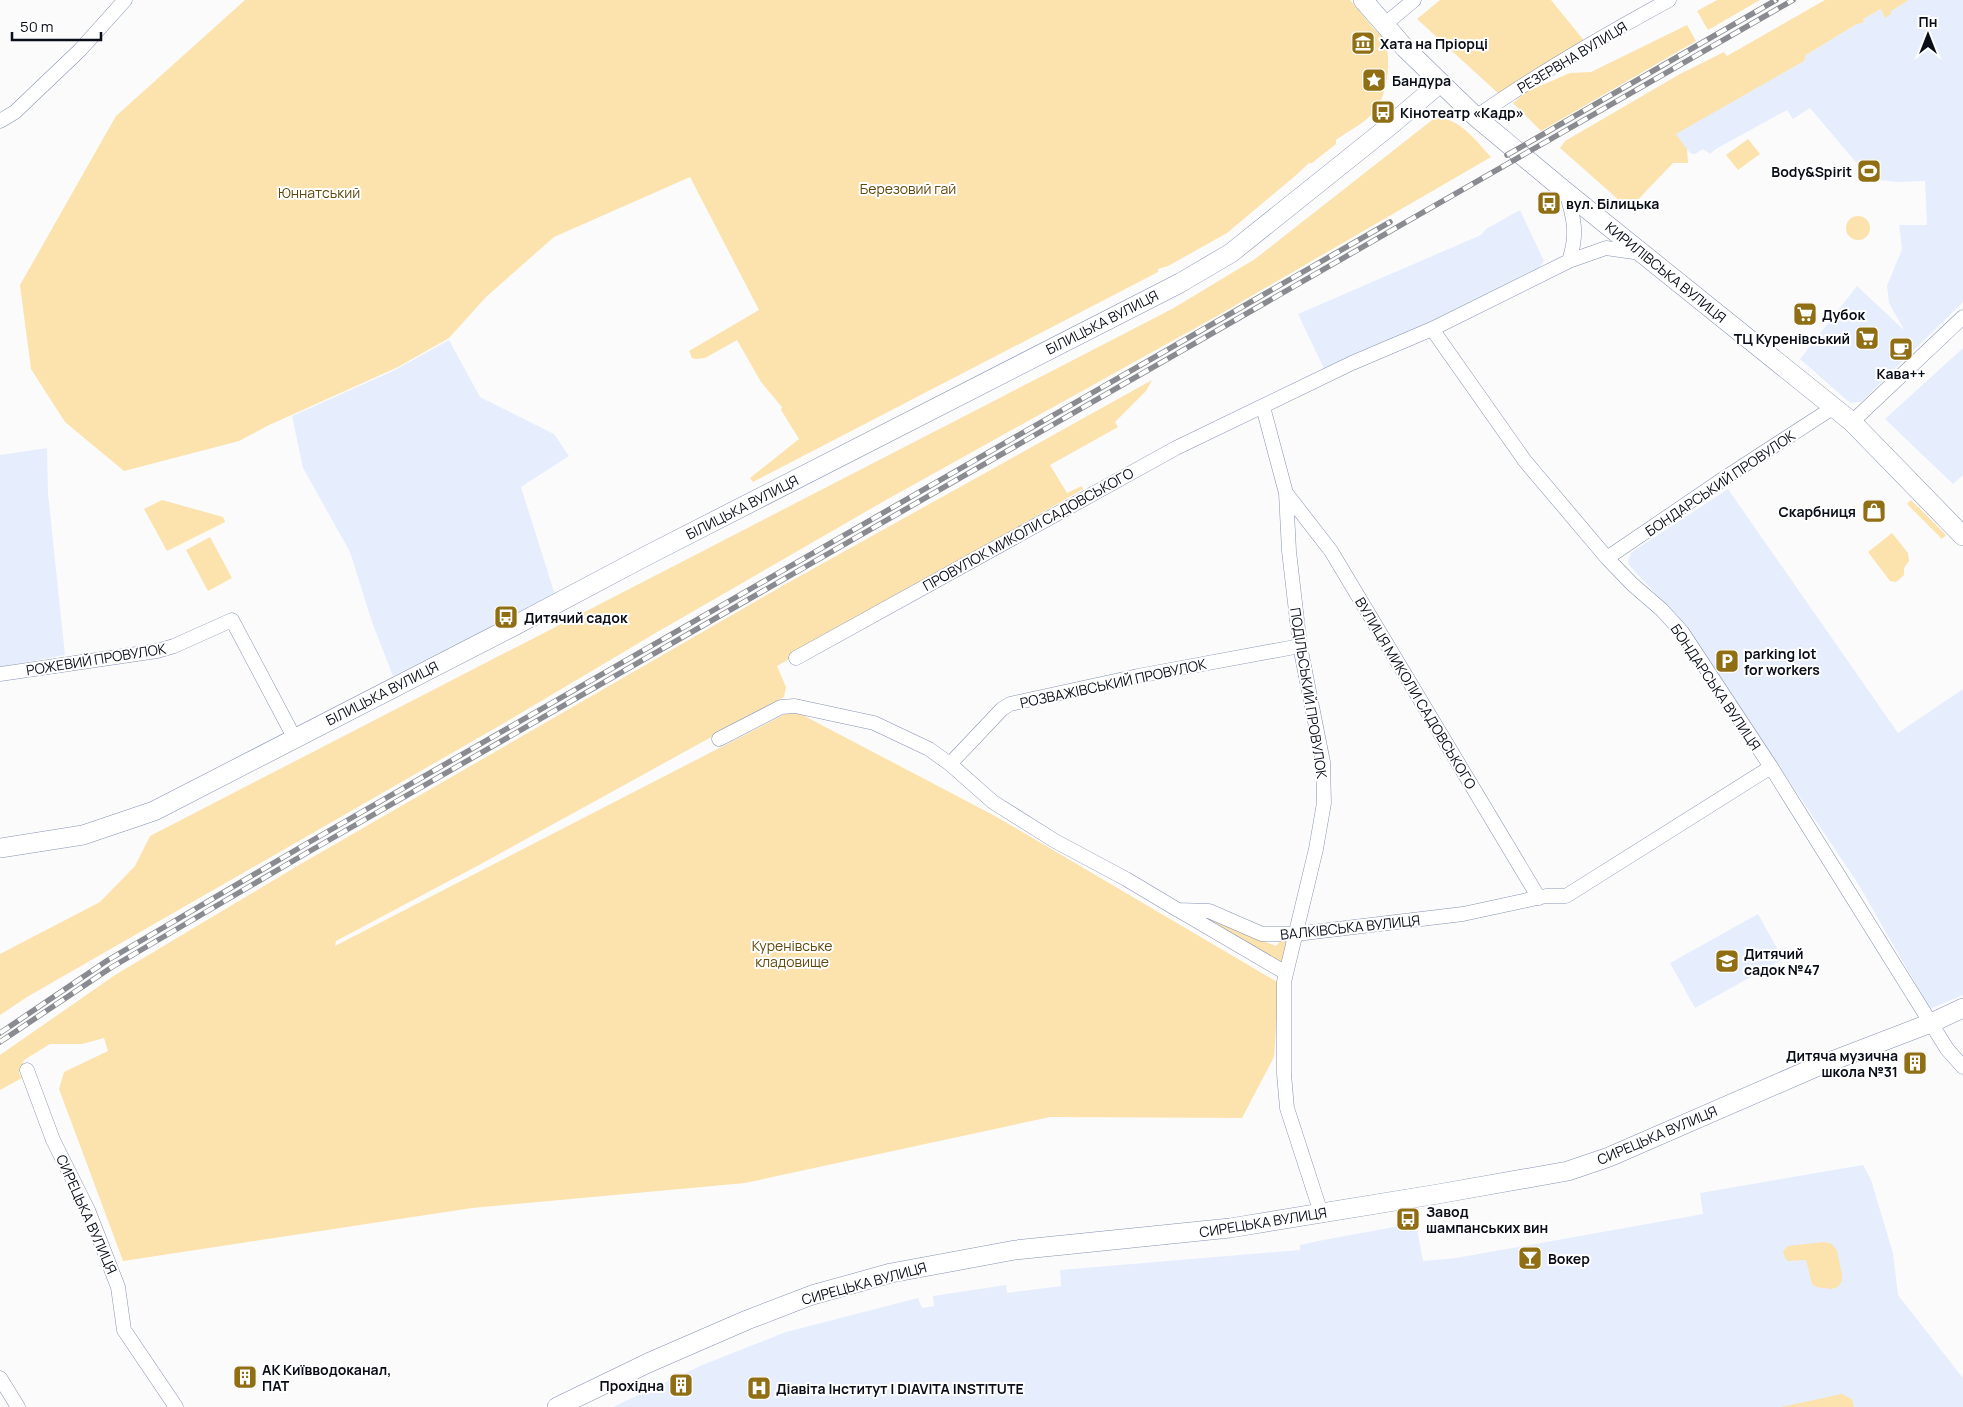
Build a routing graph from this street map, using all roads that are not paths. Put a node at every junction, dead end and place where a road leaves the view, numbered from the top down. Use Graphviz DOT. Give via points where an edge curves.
graph roads {
  1 [pos="125,0"];
  2 [pos="1363,0"];
  3 [pos="1414,0"];
  4 [pos="1669,0"];
  5 [pos="1384,25"];
  6 [pos="1440,83"];
  7 [pos="1476,118"];
  8 [pos="0,121"];
  9 [pos="1566,192"];
  10 [pos="1644,254"];
  11 [pos="1569,261"];
  12 [pos="1963,317"];
  13 [pos="1432,329"];
  14 [pos="1264,407"];
  15 [pos="1834,407"];
  16 [pos="1852,422"];
  17 [pos="1286,493"];
  18 [pos="1963,536"];
  19 [pos="1607,558"];
  20 [pos="1300,646"];
  21 [pos="796,658"];
  22 [pos="0,674"];
  23 [pos="295,739"];
  24 [pos="719,739"];
  25 [pos="950,764"];
  26 [pos="1771,767"];
  27 [pos="0,848"];
  28 [pos="1539,898"];
  29 [pos="1178,910"];
  30 [pos="1296,934"];
  31 [pos="1286,973"];
  32 [pos="1963,1008"];
  33 [pos="1931,1023"];
  34 [pos="1963,1067"];
  35 [pos="28,1070"];
  36 [pos="1320,1213"];
  37 [pos="0,1378"];
  38 [pos="18,1407"];
  39 [pos="176,1407"];
  40 [pos="557,1407"];
  1 -- 8 [label="street" via="80,50 15,112"];
  2 -- 5 [label="main road, КИРИЛІВСЬКА ВУЛИЦЯ"];
  3 -- 5 [label="street"];
  4 -- 7 [label="street, РЕЗЕРВНА ВУЛИЦЯ" via="1581,50"];
  5 -- 6 [label="main road, КИРИЛІВСЬКА ВУЛИЦЯ"];
  6 -- 7 [label="main road, КИРИЛІВСЬКА ВУЛИЦЯ"];
  6 -- 23 [label="main road, БІЛИЦЬКА ВУЛИЦЯ" via="1231,253 1180,283"];
  7 -- 9 [label="main road, КИРИЛІВСЬКА ВУЛИЦЯ"];
  9 -- 10 [label="main road, КИРИЛІВСЬКА ВУЛИЦЯ"];
  9 -- 11 [label="street" via="1576,233"];
  10 -- 11 [label="street" via="1606,248"];
  10 -- 15 [label="main road, КИРИЛІВСЬКА ВУЛИЦЯ"];
  11 -- 13 [label="street"];
  12 -- 16 [label="street"];
  13 -- 14 [label="street" via="1352,363"];
  13 -- 19 [label="street, БОНДАРСЬКА ВУЛИЦЯ" via="1525,461"];
  14 -- 17 [label="street, ПОДІЛЬСЬКИЙ ПРОВУЛОК"];
  14 -- 21 [label="street, ПРОВУЛОК МИКОЛИ САДОВСЬКОГО" via="1176,448"];
  15 -- 16 [label="main road, КИРИЛІВСЬКА ВУЛИЦЯ"];
  15 -- 19 [label="street, БОНДАРСЬКИЙ ПРОВУЛОК"];
  16 -- 18 [label="main road, КИРИЛІВСЬКА ВУЛИЦЯ"];
  17 -- 20 [label="street, ПОДІЛЬСЬКИЙ ПРОВУЛОК"];
  17 -- 28 [label="street, ВУЛИЦЯ МИКОЛИ САДОВСЬКОГО" via="1331,551"];
  19 -- 26 [label="street, БОНДАРСЬКА ВУЛИЦЯ" via="1682,632"];
  20 -- 25 [label="street, РОЗВАЖІВСЬКИЙ ПРОВУЛОК" via="1010,704"];
  20 -- 30 [label="street, ПОДІЛЬСЬКИЙ ПРОВУЛОК" via="1322,757 1324,804"];
  22 -- 23 [label="street, РОЖЕВИЙ ПРОВУЛОК" via="157,651 232,620"];
  23 -- 27 [label="main road, БІЛИЦЬКА ВУЛИЦЯ" via="154,811 83,835"];
  24 -- 25 [label="street, ВАЛКІВСЬКА ВУЛИЦЯ" via="781,707 795,706 874,723 929,749"];
  25 -- 29 [label="street, ВАЛКІВСЬКА ВУЛИЦЯ" via="993,802"];
  26 -- 28 [label="street, ВАЛКІВСЬКА ВУЛИЦЯ" via="1566,896"];
  26 -- 33 [label="street, БОНДАРСЬКА ВУЛИЦЯ"];
  28 -- 30 [label="street, ВАЛКІВСЬКА ВУЛИЦЯ" via="1463,914"];
  29 -- 30 [label="street, ВАЛКІВСЬКА ВУЛИЦЯ" via="1209,912 1262,934"];
  29 -- 31 [label="street"];
  30 -- 31 [label="street, ПОДІЛЬСЬКИЙ ПРОВУЛОК"];
  31 -- 36 [label="street, ПОДІЛЬСЬКИЙ ПРОВУЛОК" via="1284,1074 1287,1108"];
  32 -- 33 [label="main road, СИРЕЦЬКА ВУЛИЦЯ"];
  33 -- 34 [label="street, БОНДАРСЬКА ВУЛИЦЯ"];
  33 -- 36 [label="main road, СИРЕЦЬКА ВУЛИЦЯ" via="1574,1169"];
  35 -- 39 [label="street, СИРЕЦЬКА ВУЛИЦЯ" via="53,1140 88,1210 118,1287 124,1330"];
  36 -- 40 [label="main road, СИРЕЦЬКА ВУЛИЦЯ" via="1230,1228 1016,1250 891,1273 812,1295 747,1320"];
  37 -- 38 [label="street"];
}
